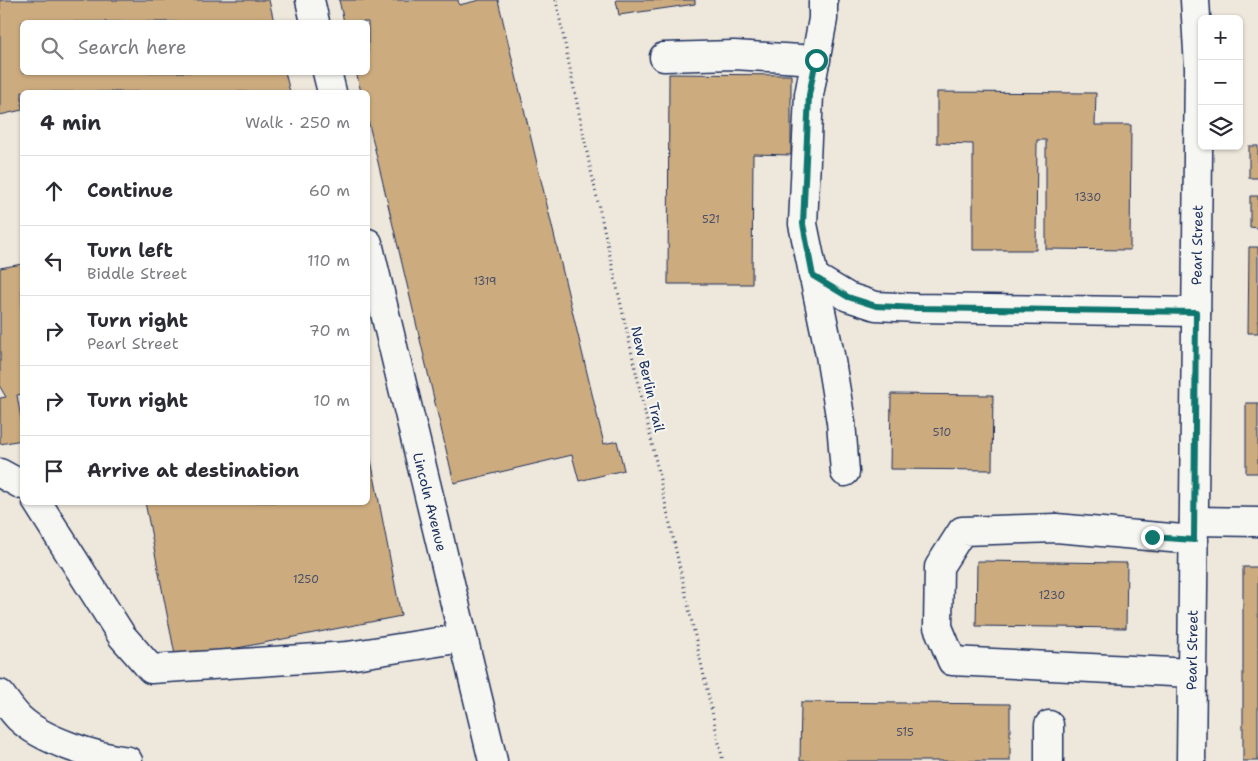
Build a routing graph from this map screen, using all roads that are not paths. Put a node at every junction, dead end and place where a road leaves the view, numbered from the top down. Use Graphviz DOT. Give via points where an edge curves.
graph roads {
  1 [pos="310,0"];
  2 [pos="823,0"];
  3 [pos="1196,0"];
  4 [pos="315,20"];
  5 [pos="664,57"];
  6 [pos="816,60"];
  7 [pos="328,75"];
  8 [pos="332,90"];
  9 [pos="370,251"];
  10 [pos="813,276"];
  11 [pos="1196,312"];
  12 [pos="845,472"];
  13 [pos="0,474"];
  14 [pos="20,484"];
  15 [pos="39,505"];
  16 [pos="1258,522"];
  17 [pos="1194,531"];
  18 [pos="463,638"];
  19 [pos="1192,673"];
  20 [pos="0,694"];
  21 [pos="1049,725"];
  22 [pos="128,761"];
  23 [pos="493,761"];
  24 [pos="1049,761"];
  25 [pos="1191,761"];
  1 -- 4 [label="street"];
  2 -- 6 [label="street"];
  3 -- 11 [label="street, Pearl Street" via="1199,68"];
  5 -- 6 [label="street" via="734,55"];
  6 -- 10 [label="street" via="809,95 803,224"];
  7 -- 8 [label="street"];
  9 -- 18 [label="street, Lincoln Avenue"];
  10 -- 11 [label="street" via="848,297 876,306"];
  10 -- 12 [label="street" via="838,403"];
  11 -- 17 [label="street, Pearl Street"];
  13 -- 14 [label="street"];
  15 -- 18 [label="street" via="122,636 151,668 348,656"];
  16 -- 17 [label="street"];
  17 -- 19 [label="street, Pearl Street"];
  17 -- 19 [label="street" via="962,530 939,567 938,627 952,661"];
  18 -- 23 [label="street, Lincoln Avenue"];
  19 -- 25 [label="street, Pearl Street"];
  20 -- 22 [label="street" via="20,719 62,744 109,759"];
  21 -- 24 [label="street"];
}
